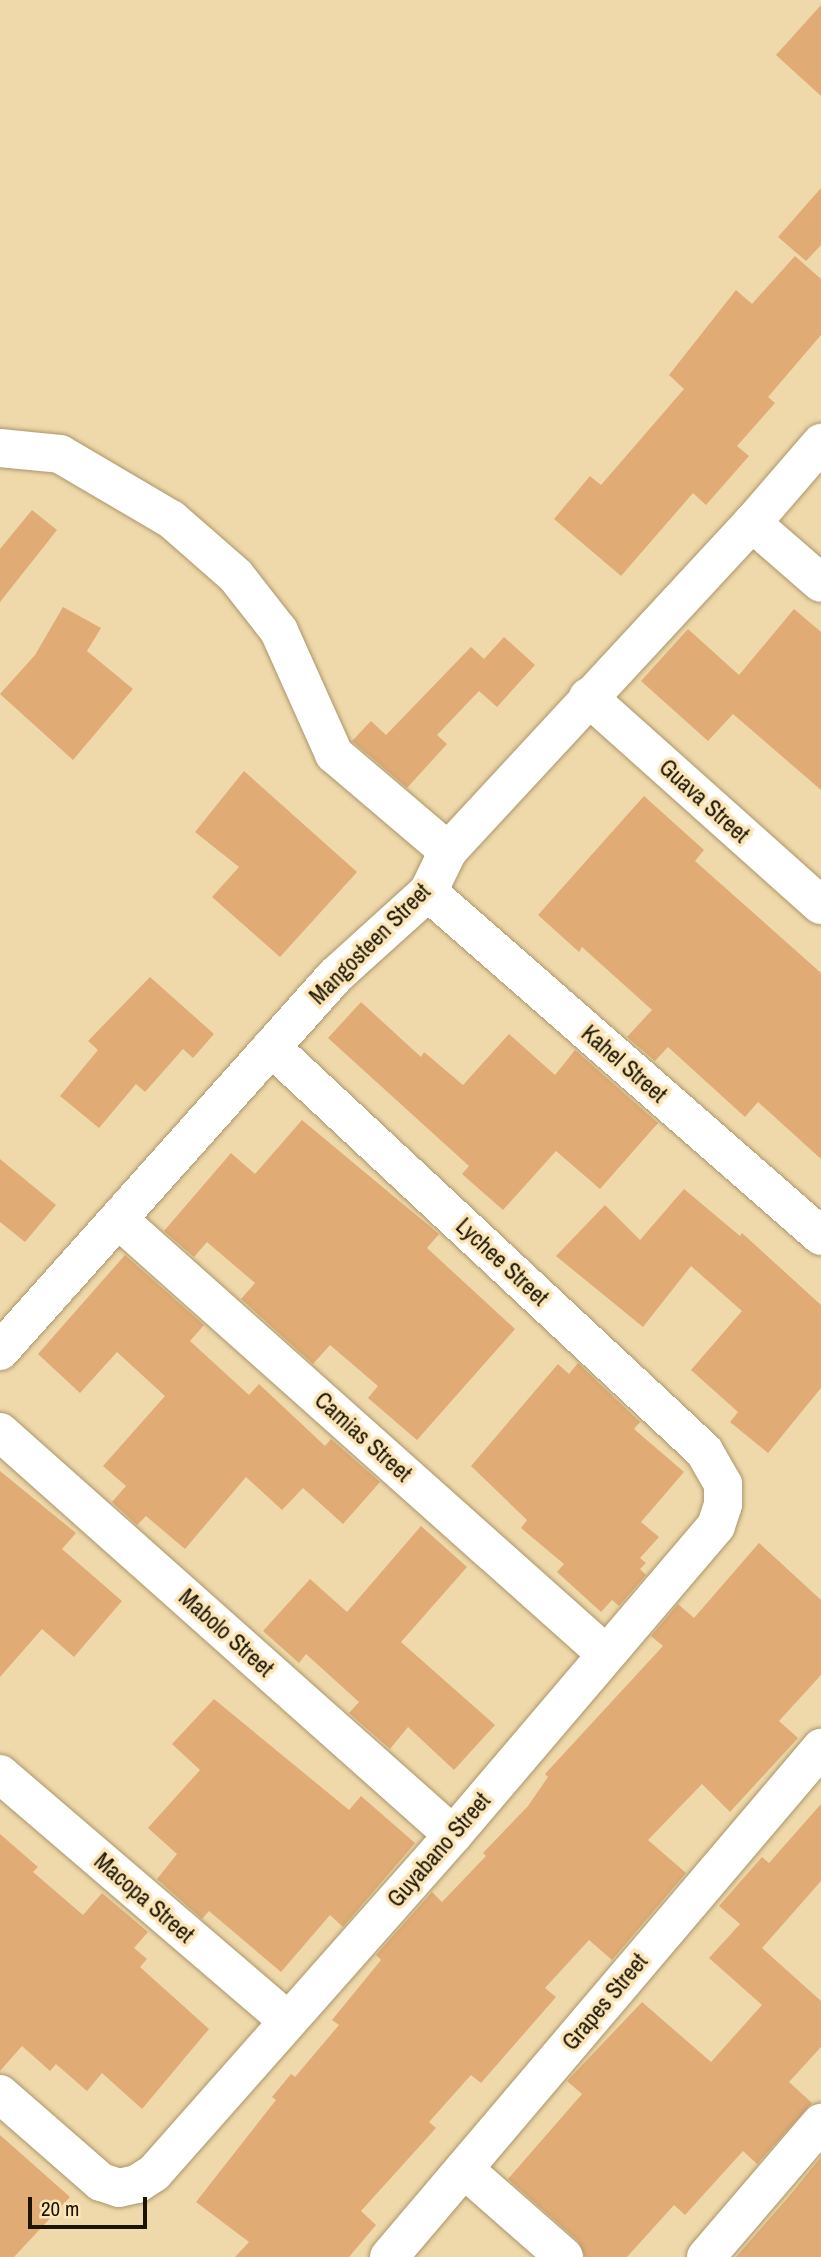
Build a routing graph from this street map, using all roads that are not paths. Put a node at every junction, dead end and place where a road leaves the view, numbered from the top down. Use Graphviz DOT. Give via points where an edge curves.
graph roads {
  1 [pos="821,443"];
  2 [pos="0,448"];
  3 [pos="752,523"];
  4 [pos="821,583"];
  5 [pos="588,697"];
  6 [pos="448,850"];
  7 [pos="428,892"];
  8 [pos="821,905"];
  9 [pos="271,1047"];
  10 [pos="119,1220"];
  11 [pos="821,1236"];
  12 [pos="0,1351"];
  13 [pos="0,1432"];
  14 [pos="723,1484"];
  15 [pos="607,1654"];
  16 [pos="821,1748"];
  17 [pos="0,1774"];
  18 [pos="453,1835"];
  19 [pos="288,2021"];
  20 [pos="0,2094"];
  21 [pos="821,2123"];
  22 [pos="464,2169"];
  23 [pos="389,2257"];
  24 [pos="564,2257"];
  25 [pos="706,2257"];
  1 -- 3 [label="street, Mangosteen Street"];
  2 -- 6 [label="street" via="60,454 171,519 236,576 279,631 334,754"];
  3 -- 4 [label="street"];
  3 -- 5 [label="street, Mangosteen Street"];
  5 -- 6 [label="street, Mangosteen Street"];
  5 -- 8 [label="street, Guava Street"];
  6 -- 7 [label="street, Mangosteen Street"];
  7 -- 9 [label="street, Mangosteen Street" via="335,976"];
  7 -- 11 [label="street, Kahel Street"];
  9 -- 10 [label="street, Mangosteen Street"];
  9 -- 14 [label="street, Lychee Street" via="704,1451"];
  10 -- 12 [label="street, Mangosteen Street"];
  10 -- 15 [label="street, Camias Street"];
  13 -- 18 [label="street, Mabolo Street"];
  14 -- 15 [label="street, Guyabano Street" via="716,1526"];
  15 -- 18 [label="street, Guyabano Street"];
  16 -- 22 [label="street, Grapes Street"];
  17 -- 19 [label="street, Macopa Street"];
  18 -- 19 [label="street, Guyabano Street"];
  19 -- 20 [label="street, Guyabano Street" via="154,2173 137,2184 119,2188 83,2171"];
  21 -- 25 [label="street"];
  22 -- 23 [label="street, Grapes Street"];
  22 -- 24 [label="street"];
}
